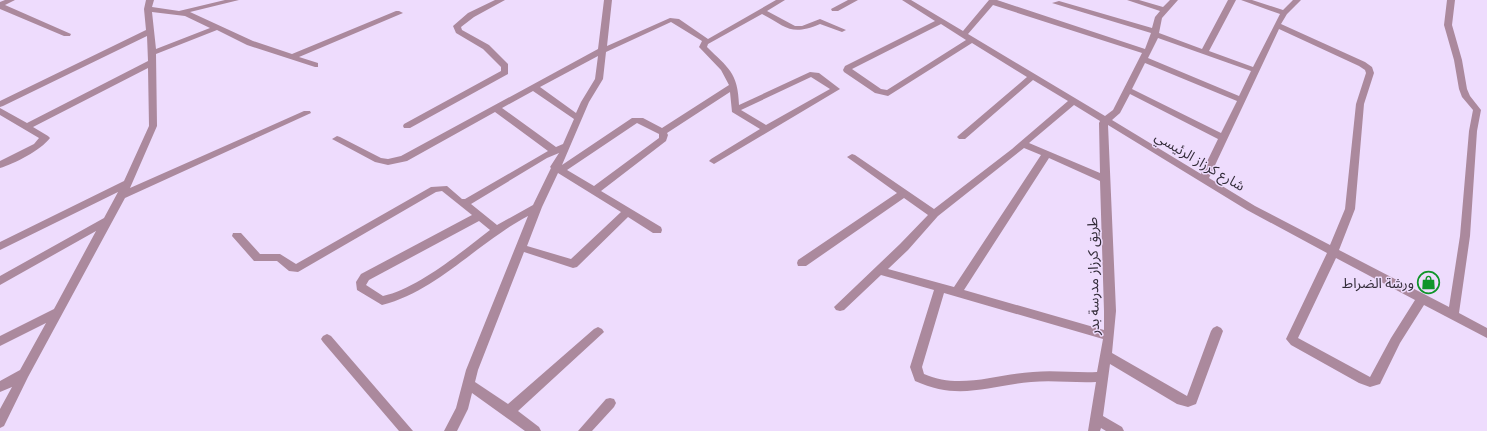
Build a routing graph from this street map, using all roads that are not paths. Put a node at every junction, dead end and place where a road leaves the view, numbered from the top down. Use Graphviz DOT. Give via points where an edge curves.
graph roads {
  1 [pos="11,0"];
  2 [pos="235,0"];
  3 [pos="501,0"];
  4 [pos="608,0"];
  5 [pos="765,0"];
  6 [pos="782,0"];
  7 [pos="854,0"];
  8 [pos="907,0"];
  9 [pos="1131,0"];
  10 [pos="1174,0"];
  11 [pos="1232,0"];
  12 [pos="1245,0"];
  13 [pos="1297,0"];
  14 [pos="1451,0"];
  15 [pos="992,1"];
  16 [pos="1056,3"];
  17 [pos="149,4"];
  18 [pos="773,5"];
  19 [pos="0,6"];
  20 [pos="835,9"];
  21 [pos="1164,10"];
  22 [pos="762,11"];
  23 [pos="180,13"];
  24 [pos="399,13"];
  25 [pos="1284,13"];
  26 [pos="941,21"];
  27 [pos="1277,26"];
  28 [pos="216,28"];
  29 [pos="842,30"];
  30 [pos="149,32"];
  31 [pos="1156,33"];
  32 [pos="67,34"];
  33 [pos="967,38"];
  34 [pos="708,42"];
  35 [pos="603,50"];
  36 [pos="1204,52"];
  37 [pos="1145,56"];
  38 [pos="292,57"];
  39 [pos="152,58"];
  40 [pos="315,65"];
  41 [pos="1255,70"];
  42 [pos="1032,77"];
  43 [pos="733,86"];
  44 [pos="534,88"];
  45 [pos="1128,90"];
  46 [pos="1242,100"];
  47 [pos="1073,101"];
  48 [pos="0,104"];
  49 [pos="497,109"];
  50 [pos="735,110"];
  51 [pos="0,112"];
  52 [pos="307,113"];
  53 [pos="578,118"];
  54 [pos="1105,121"];
  55 [pos="407,126"];
  56 [pos="27,127"];
  57 [pos="766,128"];
  58 [pos="662,132"];
  59 [pos="962,137"];
  60 [pos="1223,138"];
  61 [pos="337,139"];
  62 [pos="1023,144"];
  63 [pos="567,146"];
  64 [pos="555,151"];
  65 [pos="1047,154"];
  66 [pos="852,157"];
  67 [pos="714,161"];
  68 [pos="0,165"];
  69 [pos="558,168"];
  70 [pos="1105,179"];
  71 [pos="1203,180"];
  72 [pos="128,183"];
  73 [pos="594,191"];
  74 [pos="904,193"];
  75 [pos="120,196"];
  76 [pos="464,203"];
  77 [pos="537,207"];
  78 [pos="627,212"];
  79 [pos="934,214"];
  80 [pos="479,216"];
  81 [pos="107,221"];
  82 [pos="498,229"];
  83 [pos="657,230"];
  84 [pos="236,236"];
  85 [pos="0,246"];
  86 [pos="522,248"];
  87 [pos="1333,252"];
  88 [pos="802,263"];
  89 [pos="879,270"];
  90 [pos="0,281"];
  91 [pos="940,288"];
  92 [pos="957,292"];
  93 [pos="1422,298"];
  94 [pos="840,307"];
  95 [pos="57,312"];
  96 [pos="1453,315"];
  97 [pos="1217,331"];
  98 [pos="598,332"];
  99 [pos="1487,333"];
  100 [pos="1109,336"];
  101 [pos="327,339"];
  102 [pos="0,341"];
  103 [pos="1105,355"];
  104 [pos="24,374"];
  105 [pos="1102,377"];
  106 [pos="468,384"];
  107 [pos="0,387"];
  108 [pos="610,403"];
  109 [pos="509,411"];
  110 [pos="0,422"];
  111 [pos="1095,425"];
  112 [pos="407,431"];
  113 [pos="450,431"];
  114 [pos="535,431"];
  115 [pos="584,431"];
  116 [pos="1118,431"];
  1 -- 19 [label="street"];
  2 -- 23 [label="street"];
  3 -- 55 [label="street" via="471,15 457,26 459,31 491,51 505,66 505,72"];
  4 -- 35 [label="street"];
  5 -- 18 [label="street"];
  6 -- 18 [label="street"];
  7 -- 20 [label="street"];
  8 -- 26 [label="street, شارع كرزاز الرئيسي"];
  9 -- 21 [label="street"];
  10 -- 21 [label="street"];
  11 -- 36 [label="street"];
  12 -- 25 [label="street"];
  13 -- 25 [label="street"];
  14 -- 96 [label="street" via="1448,25 1463,89 1477,110 1473,130 1465,236"];
  15 -- 33 [label="street"];
  15 -- 37 [label="street"];
  16 -- 31 [label="street"];
  17 -- 23 [label="street"];
  17 -- 30 [label="street"];
  18 -- 22 [label="street"];
  19 -- 32 [label="street"];
  21 -- 31 [label="street" via="1156,24"];
  22 -- 29 [label="street" via="794,28 803,28 820,21"];
  22 -- 34 [label="street"];
  23 -- 28 [label="street"];
  24 -- 38 [label="street"];
  25 -- 27 [label="street"];
  26 -- 33 [label="street, شارع كرزاز الرئيسي"];
  26 -- 33 [label="street" via="847,70 878,91 888,93"];
  27 -- 41 [label="street"];
  27 -- 87 [label="street" via="1362,64 1370,73 1360,104 1350,209"];
  28 -- 38 [label="street"];
  28 -- 39 [label="street"];
  30 -- 39 [label="street"];
  30 -- 48 [label="street"];
  31 -- 36 [label="street"];
  31 -- 37 [label="street"];
  33 -- 42 [label="street, شارع كرزاز الرئيسي"];
  34 -- 35 [label="street" via="676,20 670,20"];
  34 -- 43 [label="street" via="704,43 703,47 723,66"];
  35 -- 44 [label="street"];
  35 -- 53 [label="street" via="599,79"];
  36 -- 41 [label="street"];
  37 -- 45 [label="street"];
  37 -- 46 [label="street"];
  38 -- 40 [label="street"];
  39 -- 56 [label="street"];
  39 -- 72 [label="street" via="153,126"];
  41 -- 46 [label="street"];
  42 -- 47 [label="street, شارع كرزاز الرئيسي"];
  42 -- 59 [label="street"];
  43 -- 50 [label="street"];
  43 -- 58 [label="street"];
  44 -- 49 [label="street"];
  44 -- 53 [label="street"];
  45 -- 54 [label="street" via="1117,111"];
  45 -- 60 [label="street"];
  46 -- 60 [label="street"];
  47 -- 54 [label="street, شارع كرزاز الرئيسي"];
  47 -- 62 [label="street"];
  49 -- 61 [label="street" via="394,162 378,160"];
  49 -- 64 [label="street"];
  50 -- 57 [label="street"];
  50 -- 57 [label="street" via="810,74 816,75 835,88 834,91"];
  51 -- 56 [label="street"];
  52 -- 75 [label="street"];
  53 -- 63 [label="street"];
  54 -- 70 [label="street, طريق كرزاز مدرسة بدر" via="1102,128"];
  54 -- 71 [label="street, شارع كرزاز الرئيسي"];
  56 -- 68 [label="street" via="44,137 44,141"];
  57 -- 67 [label="street"];
  58 -- 69 [label="street" via="640,120 634,120"];
  58 -- 73 [label="street" via="663,139"];
  60 -- 71 [label="street"];
  62 -- 65 [label="street"];
  62 -- 79 [label="street"];
  63 -- 64 [label="street"];
  63 -- 69 [label="street"];
  64 -- 76 [label="street"];
  65 -- 70 [label="street"];
  65 -- 92 [label="street"];
  66 -- 74 [label="street"];
  69 -- 73 [label="street"];
  69 -- 77 [label="street"];
  70 -- 100 [label="street, طريق كرزاز مدرسة بدر"];
  71 -- 87 [label="street, شارع كرزاز الرئيسي"];
  72 -- 75 [label="street"];
  72 -- 85 [label="street"];
  73 -- 78 [label="street"];
  74 -- 79 [label="street"];
  74 -- 88 [label="street"];
  75 -- 81 [label="street"];
  76 -- 80 [label="street"];
  76 -- 84 [label="street" via="444,188 434,188 298,268 280,258 258,258"];
  77 -- 82 [label="street"];
  77 -- 86 [label="street"];
  78 -- 83 [label="street"];
  78 -- 86 [label="street" via="573,264"];
  79 -- 89 [label="street"];
  80 -- 82 [label="street"];
  80 -- 82 [label="street" via="365,277 361,287 382,301 393,300 428,279"];
  81 -- 90 [label="street"];
  81 -- 95 [label="street"];
  86 -- 106 [label="street"];
  87 -- 93 [label="street, شارع كرزاز الرئيسي"];
  87 -- 93 [label="street" via="1292,339 1363,380 1376,380 1395,341"];
  89 -- 91 [label="street"];
  89 -- 94 [label="street"];
  91 -- 92 [label="street"];
  91 -- 105 [label="street" via="916,367 920,377 928,382 955,386 1030,377"];
  92 -- 100 [label="street"];
  93 -- 96 [label="street, شارع كرزاز الرئيسي"];
  95 -- 102 [label="street"];
  95 -- 104 [label="street"];
  96 -- 99 [label="street, شارع كرزاز الرئيسي"];
  97 -- 103 [label="street" via="1192,400 1188,402"];
  98 -- 109 [label="street"];
  100 -- 103 [label="street, طريق كرزاز مدرسة بدر"];
  101 -- 112 [label="street"];
  103 -- 105 [label="street, طريق كرزاز مدرسة بدر"];
  104 -- 107 [label="street"];
  104 -- 110 [label="street"];
  105 -- 111 [label="street, طريق كرزاز مدرسة بدر"];
  106 -- 109 [label="street"];
  106 -- 113 [label="street" via="462,408"];
  108 -- 115 [label="street"];
  109 -- 114 [label="street"];
  111 -- 116 [label="street"];
}
